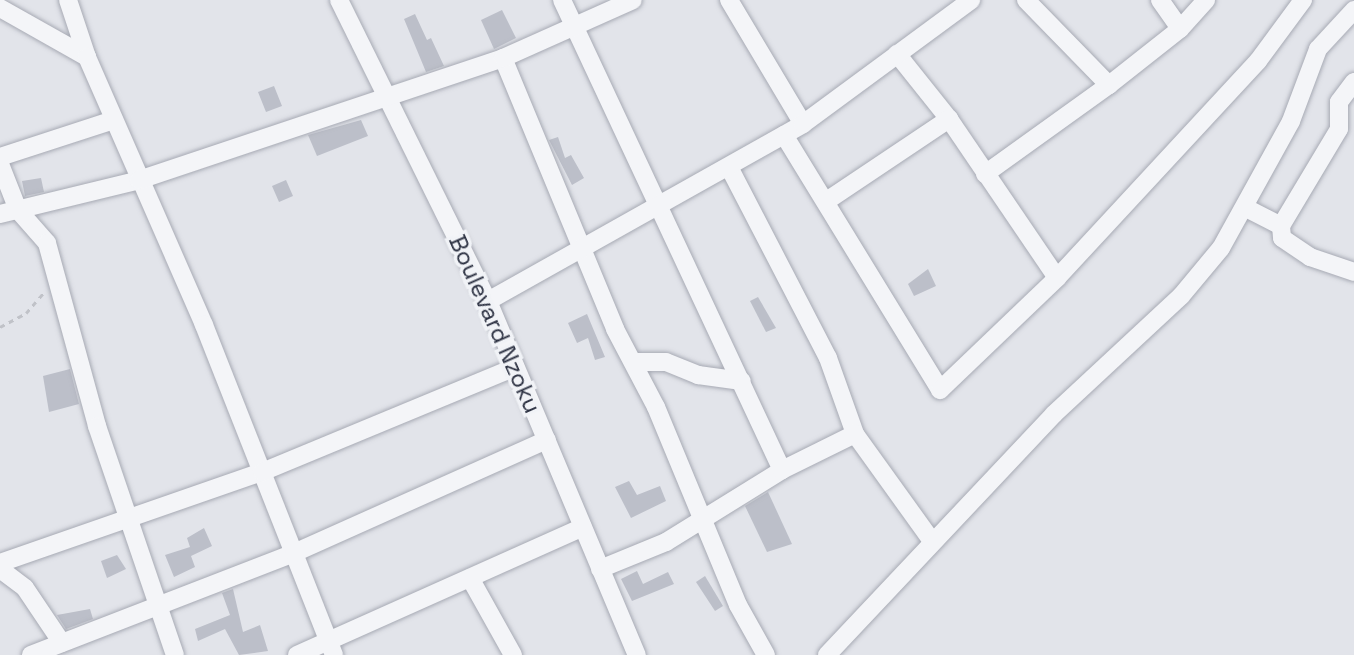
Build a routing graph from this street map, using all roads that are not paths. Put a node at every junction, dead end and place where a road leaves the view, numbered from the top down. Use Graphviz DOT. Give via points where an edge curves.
graph roads {
  1 [pos="68,0"];
  2 [pos="339,0"];
  3 [pos="562,0"];
  4 [pos="634,0"];
  5 [pos="729,0"];
  6 [pos="971,0"];
  7 [pos="1026,0"];
  8 [pos="1160,0"];
  9 [pos="1206,0"];
  10 [pos="1303,0"];
  11 [pos="0,8"];
  12 [pos="1354,10"];
  13 [pos="576,28"];
  14 [pos="1180,29"];
  15 [pos="897,54"];
  16 [pos="87,57"];
  17 [pos="503,58"];
  18 [pos="1354,82"];
  19 [pos="1109,85"];
  20 [pos="388,94"];
  21 [pos="949,119"];
  22 [pos="114,120"];
  23 [pos="803,124"];
  24 [pos="784,135"];
  25 [pos="0,157"];
  26 [pos="0,164"];
  27 [pos="729,167"];
  28 [pos="985,174"];
  29 [pos="139,180"];
  30 [pos="828,201"];
  31 [pos="659,203"];
  32 [pos="1246,208"];
  33 [pos="18,211"];
  34 [pos="0,214"];
  35 [pos="1281,226"];
  36 [pos="581,247"];
  37 [pos="1354,272"];
  38 [pos="1057,278"];
  39 [pos="488,301"];
  40 [pos="635,362"];
  41 [pos="515,367"];
  42 [pos="742,381"];
  43 [pos="855,433"];
  44 [pos="547,440"];
  45 [pos="782,470"];
  46 [pos="262,472"];
  47 [pos="129,519"];
  48 [pos="702,519"];
  49 [pos="583,527"];
  50 [pos="932,541"];
  51 [pos="294,553"];
  52 [pos="0,563"];
  53 [pos="0,569"];
  54 [pos="600,569"];
  55 [pos="470,578"];
  56 [pos="160,607"];
  57 [pos="62,643"];
  58 [pos="331,648"];
  59 [pos="31,655"];
  60 [pos="175,655"];
  61 [pos="297,655"];
  62 [pos="513,655"];
  63 [pos="637,655"];
  64 [pos="766,655"];
  65 [pos="827,655"];
  1 -- 16 [label="street"];
  2 -- 20 [label="street, Boulevard Nzoku"];
  3 -- 13 [label="street"];
  4 -- 13 [label="street"];
  5 -- 23 [label="street"];
  6 -- 15 [label="street"];
  7 -- 19 [label="street"];
  8 -- 14 [label="street"];
  9 -- 14 [label="street"];
  10 -- 38 [label="street" via="1258,61"];
  11 -- 16 [label="street"];
  12 -- 32 [label="street" via="1318,49 1291,121"];
  13 -- 17 [label="street"];
  13 -- 31 [label="street"];
  14 -- 19 [label="street"];
  15 -- 21 [label="street"];
  15 -- 23 [label="street"];
  16 -- 22 [label="street"];
  17 -- 20 [label="street"];
  17 -- 36 [label="street"];
  18 -- 35 [label="street" via="1339,102 1339,130"];
  19 -- 28 [label="street"];
  20 -- 29 [label="street"];
  20 -- 39 [label="street, Boulevard Nzoku"];
  21 -- 28 [label="street"];
  21 -- 30 [label="street"];
  22 -- 25 [label="street"];
  22 -- 29 [label="street"];
  23 -- 24 [label="street"];
  24 -- 27 [label="street"];
  24 -- 30 [label="street"];
  26 -- 33 [label="street"];
  27 -- 31 [label="street"];
  27 -- 43 [label="street" via="828,358"];
  28 -- 38 [label="street"];
  29 -- 33 [label="street"];
  29 -- 46 [label="street"];
  30 -- 38 [label="street" via="940,390"];
  31 -- 36 [label="street"];
  31 -- 42 [label="street"];
  32 -- 35 [label="street"];
  32 -- 50 [label="street" via="1181,296 1106,361"];
  33 -- 34 [label="street"];
  33 -- 47 [label="street" via="47,243 54,281"];
  35 -- 37 [label="street" via="1282,238 1310,257"];
  36 -- 39 [label="street"];
  36 -- 40 [label="street"];
  39 -- 41 [label="street, Boulevard Nzoku"];
  40 -- 42 [label="street" via="666,362 698,375"];
  40 -- 48 [label="street"];
  41 -- 44 [label="street, Boulevard Nzoku"];
  41 -- 46 [label="street"];
  42 -- 45 [label="street"];
  43 -- 45 [label="street"];
  43 -- 50 [label="street"];
  44 -- 49 [label="street, Boulevard Nzoku"];
  44 -- 51 [label="street"];
  45 -- 48 [label="street"];
  46 -- 47 [label="street"];
  46 -- 51 [label="street"];
  47 -- 52 [label="street"];
  47 -- 56 [label="street"];
  48 -- 54 [label="street" via="666,542"];
  48 -- 64 [label="street"];
  49 -- 54 [label="street, Boulevard Nzoku"];
  49 -- 55 [label="street"];
  50 -- 65 [label="street"];
  51 -- 56 [label="street"];
  51 -- 58 [label="street"];
  53 -- 57 [label="street" via="25,588"];
  54 -- 63 [label="street, Boulevard Nzoku"];
  55 -- 58 [label="street"];
  55 -- 62 [label="street"];
  56 -- 57 [label="street"];
  56 -- 60 [label="street"];
  57 -- 59 [label="street"];
  58 -- 61 [label="street"];
}
